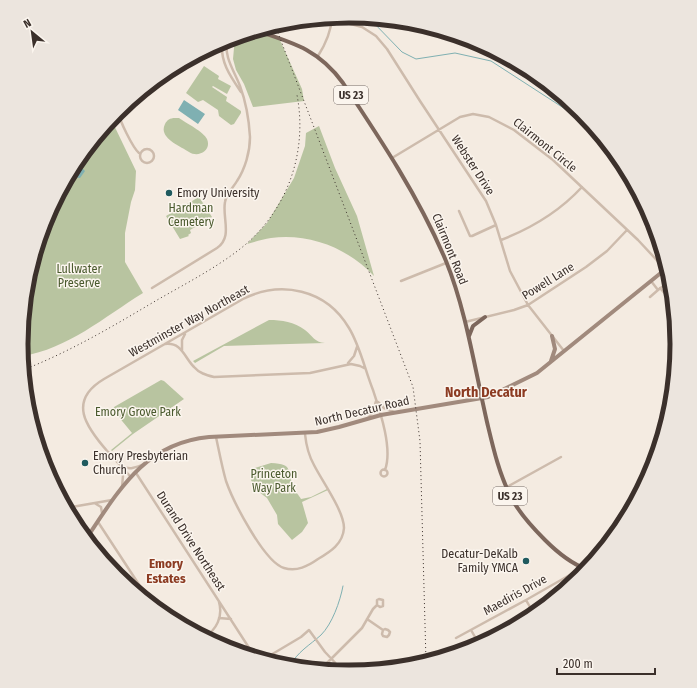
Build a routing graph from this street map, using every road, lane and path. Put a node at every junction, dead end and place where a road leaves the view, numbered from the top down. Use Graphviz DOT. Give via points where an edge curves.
graph roads {
  1 [pos="348,23"];
  2 [pos="331,24"];
  3 [pos="266,34"];
  4 [pos="226,47"];
  5 [pos="223,49"];
  6 [pos="318,56"];
  7 [pos="242,94"];
  8 [pos="120,119"];
  9 [pos="438,129"];
  10 [pos="140,154"];
  11 [pos="392,158"];
  12 [pos="582,187"];
  13 [pos="459,211"];
  14 [pos="496,224"];
  15 [pos="627,230"];
  16 [pos="501,240"];
  17 [pos="659,262"];
  18 [pos="447,263"];
  19 [pos="661,273"];
  20 [pos="401,281"];
  21 [pos="651,281"];
  22 [pos="664,285"];
  23 [pos="152,288"];
  24 [pos="659,289"];
  25 [pos="666,295"];
  26 [pos="650,297"];
  27 [pos="528,305"];
  28 [pos="485,317"];
  29 [pos="465,323"];
  30 [pos="186,332"];
  31 [pos="552,336"];
  32 [pos="468,338"];
  33 [pos="163,345"];
  34 [pos="357,347"];
  35 [pos="182,350"];
  36 [pos="565,351"];
  37 [pos="550,363"];
  38 [pos="347,364"];
  39 [pos="366,370"];
  40 [pos="482,399"];
  41 [pos="376,400"];
  42 [pos="396,412"];
  43 [pos="381,415"];
  44 [pos="366,420"];
  45 [pos="305,434"];
  46 [pos="216,437"];
  47 [pos="561,457"];
  48 [pos="144,464"];
  49 [pos="120,465"];
  50 [pos="385,470"];
  51 [pos="135,472"];
  52 [pos="131,477"];
  53 [pos="506,487"];
  54 [pos="121,489"];
  55 [pos="112,500"];
  56 [pos="96,504"];
  57 [pos="73,507"];
  58 [pos="102,515"];
  59 [pos="98,522"];
  60 [pos="90,533"];
  61 [pos="580,566"];
  62 [pos="569,577"];
  63 [pos="142,590"];
  64 [pos="218,600"];
  65 [pos="526,600"];
  66 [pos="377,605"];
  67 [pos="531,608"];
  68 [pos="219,618"];
  69 [pos="231,619"];
  70 [pos="368,619"];
  71 [pos="383,630"];
  72 [pos="471,630"];
  73 [pos="209,633"];
  74 [pos="456,638"];
  75 [pos="476,639"];
  76 [pos="250,650"];
  77 [pos="271,655"];
  78 [pos="331,660"];
  79 [pos="327,664"];
  80 [pos="335,664"];
  1 -- 9 [label="street, Webster Drive" via="362,27 382,42"];
  2 -- 6 [label="street"];
  3 -- 6 [label="main road, Clairmont Road / US 23" via="296,44"];
  4 -- 7 [label="street" via="228,61"];
  5 -- 7 [label="street" via="224,63"];
  6 -- 11 [label="main road, Clairmont Road / US 23" via="343,83"];
  7 -- 23 [label="street" via="248,120 249,144 243,171 225,200 224,241 217,248"];
  8 -- 10 [label="street"];
  9 -- 11 [label="street, Clairmont Circle"];
  9 -- 12 [label="street, Clairmont Circle" via="463,115 489,117 518,133"];
  9 -- 14 [label="street, Webster Drive" via="481,193"];
  10 -- 10 [label="street" via="140,159 146,163 152,162 153,152 149,149 143,149"];
  11 -- 18 [label="main road, Clairmont Road / US 23" via="421,206"];
  12 -- 15 [label="street, Clairmont Circle"];
  12 -- 16 [label="street" via="540,222"];
  13 -- 14 [label="street" via="470,236"];
  14 -- 16 [label="street, Webster Drive"];
  15 -- 17 [label="street, Clairmont Circle"];
  15 -- 27 [label="street, Powell Lane" via="607,251 586,267"];
  16 -- 27 [label="street, Webster Drive" via="510,270"];
  18 -- 20 [label="street"];
  18 -- 29 [label="main road, Clairmont Road / US 23"];
  19 -- 21 [label="main road, North Decatur Road"];
  21 -- 24 [label="street"];
  21 -- 36 [label="main road, North Decatur Road"];
  22 -- 24 [label="street"];
  24 -- 25 [label="street"];
  24 -- 26 [label="street"];
  27 -- 28 [label="street, Powell Lane"];
  27 -- 31 [label="street, Webster Drive"];
  28 -- 29 [label="street, Powell Lane"];
  28 -- 32 [label="main road" via="473,326"];
  29 -- 32 [label="main road, Clairmont Road / US 23"];
  30 -- 33 [label="street, Westminster Way Northeast"];
  30 -- 34 [label="street, Westminster Way Northeast" via="252,295 287,289 310,294 332,307 348,327"];
  30 -- 35 [label="street" via="182,340"];
  31 -- 36 [label="street, Webster Drive"];
  31 -- 37 [label="main road" via="555,349"];
  32 -- 40 [label="main road, Clairmont Road / US 23"];
  33 -- 35 [label="street" via="172,344"];
  33 -- 49 [label="street, Westminster Way Northeast" via="98,382 85,397 85,419 96,437"];
  34 -- 38 [label="street"];
  34 -- 39 [label="street, Westminster Way Northeast"];
  35 -- 38 [label="street" via="195,368 214,377 305,374"];
  36 -- 37 [label="main road, North Decatur Road"];
  37 -- 40 [label="main road, North Decatur Road" via="527,379"];
  38 -- 39 [label="street" via="357,365"];
  39 -- 41 [label="street, Westminster Way Northeast"];
  40 -- 42 [label="main road, North Decatur Road"];
  40 -- 53 [label="main road, Clairmont Road / US 23"];
  41 -- 42 [label="street" via="384,408"];
  41 -- 43 [label="street, Westminster Way Northeast"];
  41 -- 44 [label="street" via="373,412"];
  42 -- 43 [label="main road, North Decatur Road"];
  43 -- 44 [label="main road, North Decatur Road"];
  43 -- 50 [label="street, Westminster Way Northeast" via="388,452"];
  44 -- 45 [label="main road, North Decatur Road"];
  45 -- 46 [label="main road, North Decatur Road"];
  45 -- 46 [label="street" via="312,461 341,514 344,528 340,541 330,552 306,567 293,569 284,568 272,560 241,513 226,480"];
  46 -- 48 [label="main road, North Decatur Road" via="182,442 159,453"];
  47 -- 53 [label="street"];
  48 -- 49 [label="street" via="132,468"];
  48 -- 51 [label="main road, North Decatur Road"];
  49 -- 52 [label="street, Westminster Way Northeast"];
  49 -- 54 [label="street" via="123,476"];
  51 -- 52 [label="main road, North Decatur Road"];
  51 -- 64 [label="street, Durand Drive Northeast"];
  52 -- 54 [label="main road, North Decatur Road"];
  53 -- 61 [label="main road, Clairmont Road / US 23" via="520,511 538,533 563,556"];
  54 -- 55 [label="main road, North Decatur Road"];
  55 -- 56 [label="street"];
  55 -- 58 [label="main road, North Decatur Road"];
  56 -- 57 [label="street"];
  56 -- 58 [label="street" via="101,507"];
  58 -- 59 [label="main road, North Decatur Road"];
  59 -- 60 [label="main road, North Decatur Road"];
  59 -- 63 [label="street"];
  62 -- 65 [label="street, Maediris Drive"];
  64 -- 68 [label="street"];
  64 -- 69 [label="street, Durand Drive Northeast"];
  65 -- 67 [label="street"];
  65 -- 72 [label="street, Maediris Drive"];
  66 -- 70 [label="street"];
  68 -- 69 [label="street"];
  68 -- 73 [label="street"];
  69 -- 76 [label="street, Durand Drive Northeast"];
  70 -- 71 [label="street"];
  70 -- 78 [label="street"];
  72 -- 74 [label="street, Maediris Drive"];
  72 -- 75 [label="street"];
  77 -- 78 [label="street" via="309,630"];
  78 -- 79 [label="street"];
  78 -- 80 [label="street"];
}
